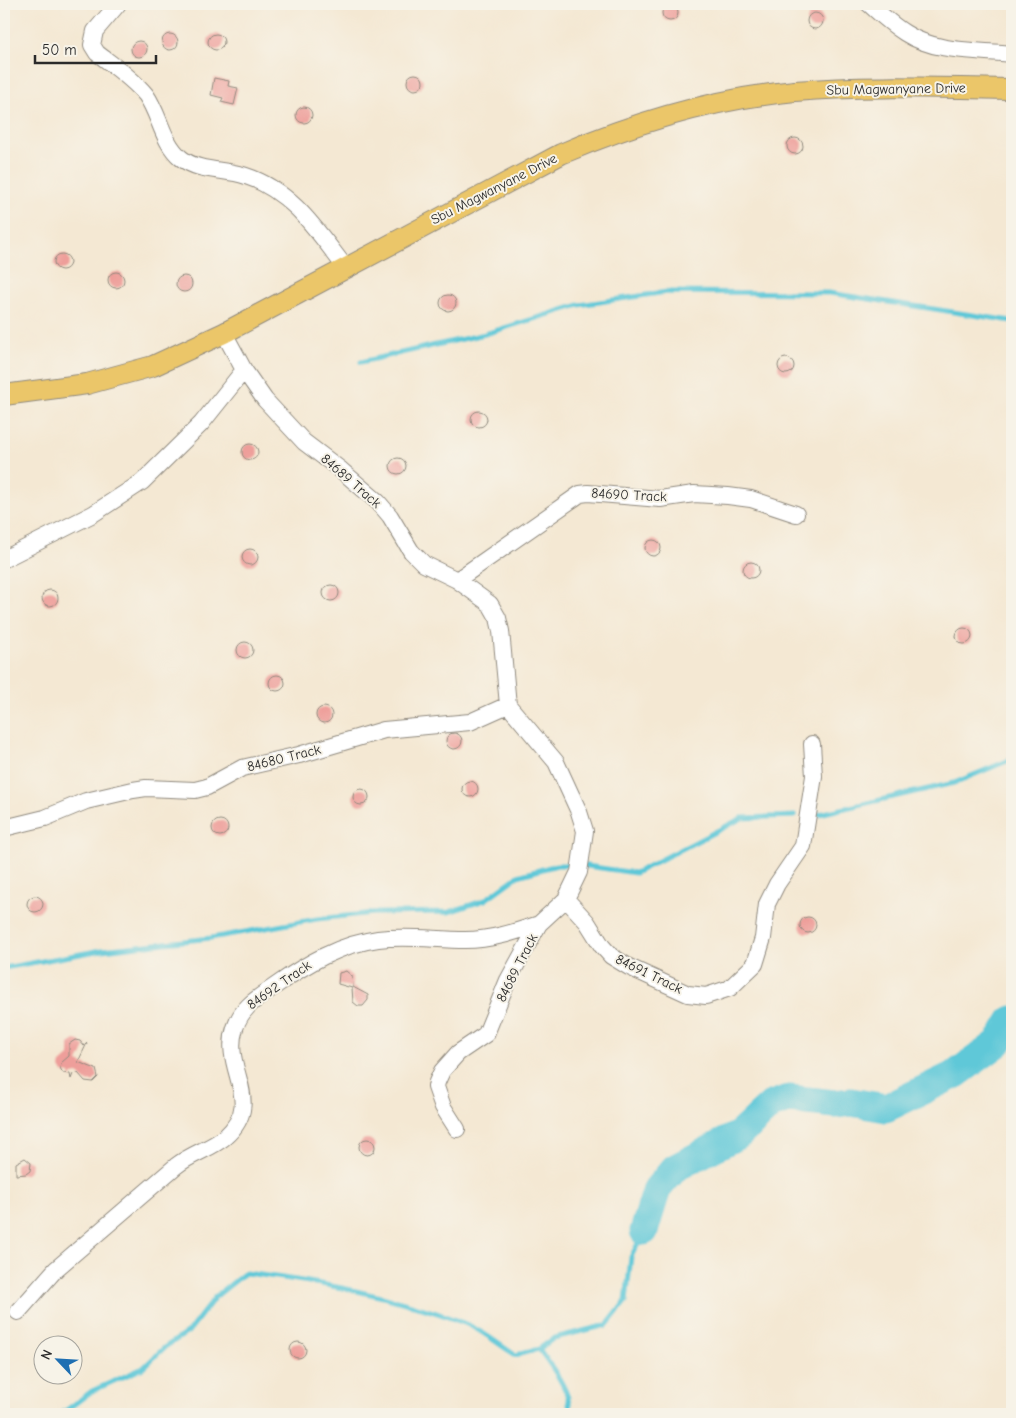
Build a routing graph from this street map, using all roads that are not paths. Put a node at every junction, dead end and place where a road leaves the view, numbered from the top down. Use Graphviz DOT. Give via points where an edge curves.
graph roads {
  1 [pos="118,4"];
  2 [pos="869,4"];
  3 [pos="1012,54"];
  4 [pos="1012,89"];
  5 [pos="345,267"];
  6 [pos="224,333"];
  7 [pos="244,370"];
  8 [pos="4,394"];
  9 [pos="796,514"];
  10 [pos="4,559"];
  11 [pos="457,580"];
  12 [pos="508,705"];
  13 [pos="812,744"];
  14 [pos="4,828"];
  15 [pos="566,899"];
  16 [pos="539,924"];
  17 [pos="457,1129"];
  18 [pos="18,1312"];
  1 -- 5 [label="street" via="96,31 92,45 145,94 177,154 190,164 246,176 266,184 304,213"];
  2 -- 3 [label="street" via="905,33 943,48"];
  4 -- 5 [label="main road, Sbu Magwanyane Drive" via="796,91 661,117 561,154"];
  5 -- 6 [label="main road, Sbu Magwanyane Drive"];
  6 -- 7 [label="street, 84689 Track"];
  6 -- 8 [label="main road, Sbu Magwanyane Drive" via="138,371 87,384"];
  7 -- 10 [label="street" via="201,424 142,482 93,514"];
  7 -- 11 [label="street, 84689 Track" via="265,400 304,442 378,502 418,557"];
  9 -- 11 [label="street, 84690 Track" via="751,499 728,496 694,494 660,498 580,494"];
  11 -- 12 [label="street, 84689 Track" via="490,604 498,618"];
  12 -- 14 [label="street, 84680 Track" via="470,722 384,730 242,768 201,788 133,790 86,801 45,818"];
  12 -- 15 [label="street, 84689 Track" via="556,762 585,831 579,872"];
  13 -- 15 [label="street, 84691 Track" via="814,776 803,846 767,904 763,938 755,964 730,988 706,996 688,994 629,966 611,956"];
  15 -- 16 [label="street, 84689 Track"];
  16 -- 17 [label="street, 84689 Track" via="508,980 486,1034 458,1053 442,1070 437,1082 437,1093"];
  16 -- 18 [label="street, 84692 Track" via="492,938 407,937 365,941 310,962 248,1004 231,1041 232,1059 244,1098 242,1115 234,1128 224,1138 189,1155 56,1268"];
}
